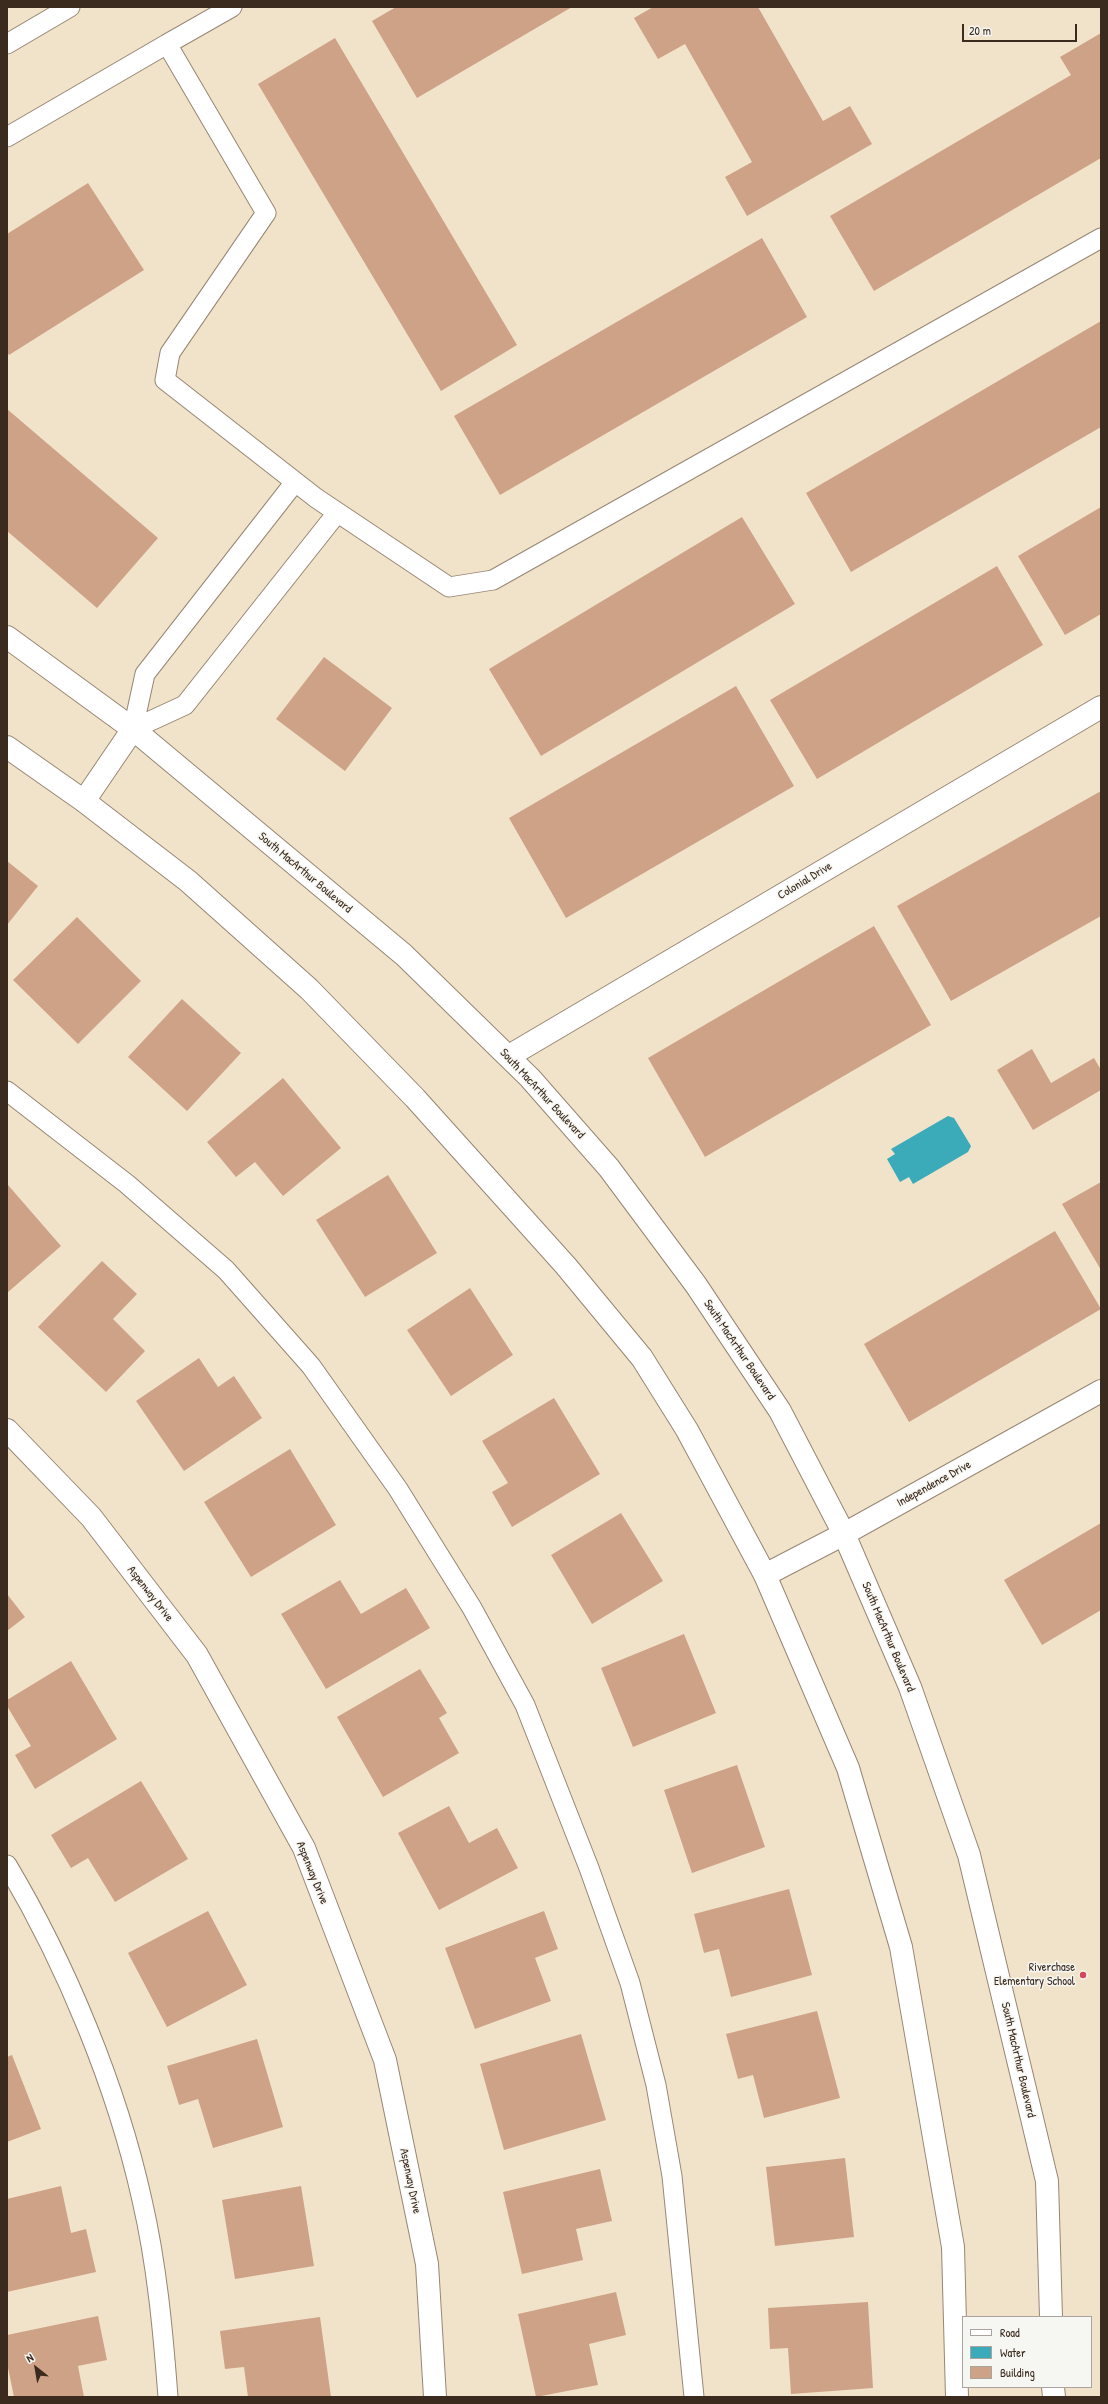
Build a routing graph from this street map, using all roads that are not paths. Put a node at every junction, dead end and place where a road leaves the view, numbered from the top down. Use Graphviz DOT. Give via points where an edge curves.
graph roads {
  1 [pos="70,7"];
  2 [pos="232,7"];
  3 [pos="7,44"];
  4 [pos="167,44"];
  5 [pos="7,137"];
  6 [pos="1101,238"];
  7 [pos="294,482"];
  8 [pos="337,513"];
  9 [pos="7,637"];
  10 [pos="1101,706"];
  11 [pos="133,729"];
  12 [pos="7,748"];
  13 [pos="84,801"];
  14 [pos="509,1056"];
  15 [pos="7,1091"];
  16 [pos="1101,1391"];
  17 [pos="7,1430"];
  18 [pos="844,1534"];
  19 [pos="765,1575"];
  20 [pos="7,1865"];
  21 [pos="1051,2316"];
  22 [pos="168,2397"];
  23 [pos="434,2397"];
  24 [pos="694,2397"];
  25 [pos="957,2397"];
  1 -- 3 [label="lane"];
  2 -- 4 [label="lane"];
  4 -- 5 [label="lane"];
  4 -- 7 [label="lane" via="266,213 170,353 165,380"];
  6 -- 8 [label="lane" via="493,580 449,586"];
  7 -- 8 [label="lane"];
  7 -- 11 [label="lane" via="145,674"];
  8 -- 11 [label="lane" via="185,705"];
  9 -- 11 [label="main road, South MacArthur Boulevard"];
  10 -- 14 [label="main road, Colonial Drive"];
  11 -- 13 [label="main road"];
  11 -- 14 [label="main road, South MacArthur Boulevard" via="404,955"];
  12 -- 13 [label="main road"];
  13 -- 19 [label="main road" via="188,881 309,990 415,1098 566,1266 642,1358 686,1430"];
  14 -- 18 [label="main road, South MacArthur Boulevard" via="609,1168 696,1285 780,1411"];
  15 -- 24 [label="lane" via="127,1184 226,1270 311,1366 398,1489 472,1608 525,1705 589,1868 630,1982 656,2085 672,2176"];
  16 -- 18 [label="main road, Independence Drive"];
  17 -- 23 [label="main road, Aspenway Drive" via="91,1517 197,1655 304,1848 385,2060 427,2264"];
  18 -- 19 [label="main road, Independence Drive"];
  18 -- 21 [label="main road, South MacArthur Boulevard" via="910,1687 969,1855 1047,2181"];
  19 -- 25 [label="main road" via="848,1768 901,1947 952,2247"];
  20 -- 22 [label="lane" via="27,1898 74,1998 116,2104 142,2200 162,2317"];
}
